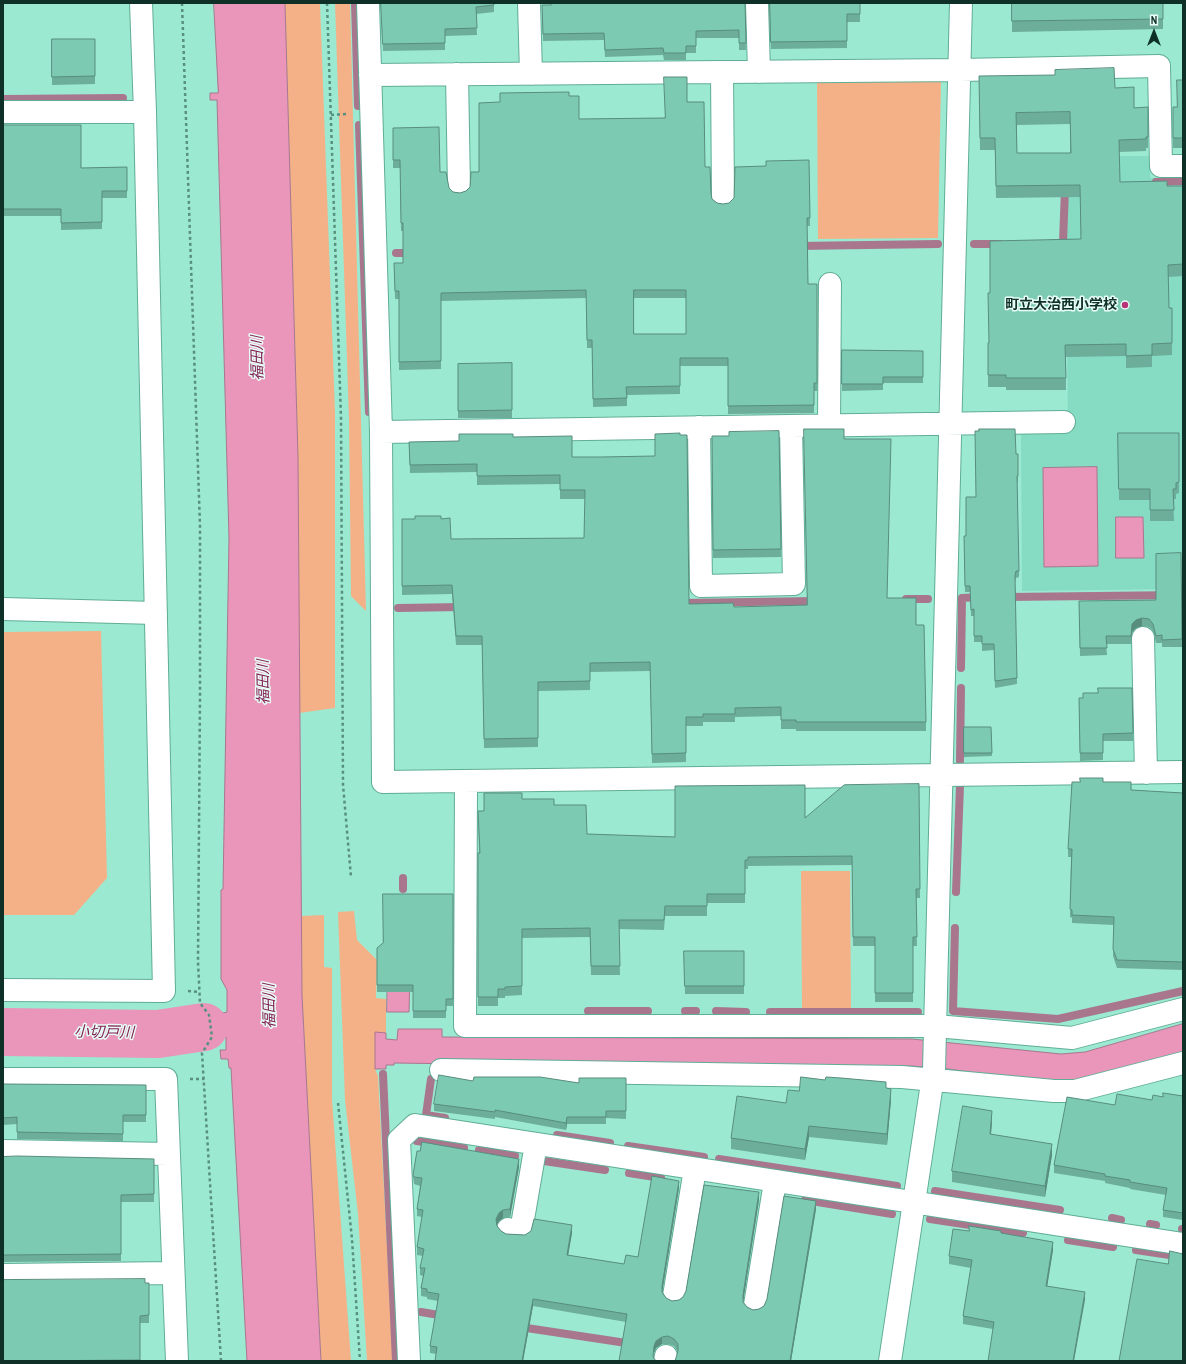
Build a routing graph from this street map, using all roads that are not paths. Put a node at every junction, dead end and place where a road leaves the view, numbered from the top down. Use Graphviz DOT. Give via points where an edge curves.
graph roads {
  1 [pos="141,3"];
  2 [pos="368,3"];
  3 [pos="529,3"];
  4 [pos="757,3"];
  5 [pos="961,3"];
  6 [pos="960,70"];
  7 [pos="722,72"];
  8 [pos="759,72"];
  9 [pos="457,74"];
  10 [pos="531,74"];
  11 [pos="370,75"];
  12 [pos="3,112"];
  13 [pos="145,112"];
  14 [pos="1183,166"];
  15 [pos="459,189"];
  16 [pos="723,200"];
  17 [pos="830,284"];
  18 [pos="1064,422"];
  19 [pos="951,423"];
  20 [pos="829,425"];
  21 [pos="791,426"];
  22 [pos="699,427"];
  23 [pos="381,432"];
  24 [pos="3,609"];
  25 [pos="156,613"];
  26 [pos="1143,638"];
  27 [pos="1183,772"];
  28 [pos="1146,773"];
  29 [pos="942,776"];
  30 [pos="466,782"];
  31 [pos="3,990"];
  32 [pos="1183,1009"];
  33 [pos="936,1033"];
  34 [pos="1183,1063"];
  35 [pos="441,1070"];
  36 [pos="934,1075"];
  37 [pos="3,1079"];
  38 [pos="536,1144"];
  39 [pos="3,1151"];
  40 [pos="168,1154"];
  41 [pos="695,1169"];
  42 [pos="775,1182"];
  43 [pos="914,1203"];
  44 [pos="508,1229"];
  45 [pos="1183,1244"];
  46 [pos="173,1273"];
  47 [pos="3,1275"];
  48 [pos="674,1296"];
  49 [pos="755,1305"];
  50 [pos="415,1360"];
  51 [pos="177,1361"];
  52 [pos="890,1361"];
  1 -- 13 [label="street"];
  2 -- 11 [label="street"];
  3 -- 10 [label="street"];
  4 -- 8 [label="street"];
  5 -- 6 [label="street"];
  6 -- 8 [label="street"];
  6 -- 14 [label="street" via="1159,66 1161,166"];
  6 -- 19 [label="street"];
  7 -- 8 [label="street"];
  7 -- 10 [label="street"];
  7 -- 16 [label="street"];
  9 -- 10 [label="street"];
  9 -- 11 [label="street"];
  9 -- 15 [label="street"];
  11 -- 23 [label="street"];
  12 -- 13 [label="street"];
  13 -- 25 [label="street"];
  17 -- 20 [label="street"];
  18 -- 19 [label="street"];
  19 -- 20 [label="street"];
  19 -- 29 [label="street"];
  20 -- 21 [label="street"];
  21 -- 22 [label="street"];
  21 -- 22 [label="street" via="794,584 701,586"];
  22 -- 23 [label="street"];
  23 -- 30 [label="street" via="384,782"];
  24 -- 25 [label="street"];
  25 -- 31 [label="street" via="164,991"];
  26 -- 28 [label="street"];
  27 -- 28 [label="street"];
  28 -- 29 [label="street"];
  29 -- 30 [label="street"];
  29 -- 33 [label="street"];
  30 -- 33 [label="street" via="464,1026"];
  32 -- 33 [label="street" via="1072,1038"];
  33 -- 36 [label="street"];
  34 -- 36 [label="street" via="1076,1090 1054,1091"];
  35 -- 36 [label="street" via="894,1077"];
  36 -- 43 [label="street"];
  37 -- 40 [label="street" via="166,1080"];
  38 -- 41 [label="street"];
  38 -- 44 [label="street" via="521,1231"];
  38 -- 50 [label="street" via="415,1125 399,1140"];
  39 -- 40 [label="street"];
  40 -- 46 [label="street"];
  41 -- 42 [label="street"];
  41 -- 48 [label="street"];
  42 -- 43 [label="street"];
  42 -- 49 [label="street"];
  43 -- 45 [label="street"];
  43 -- 52 [label="street"];
  46 -- 47 [label="street"];
  46 -- 51 [label="street"];
}
